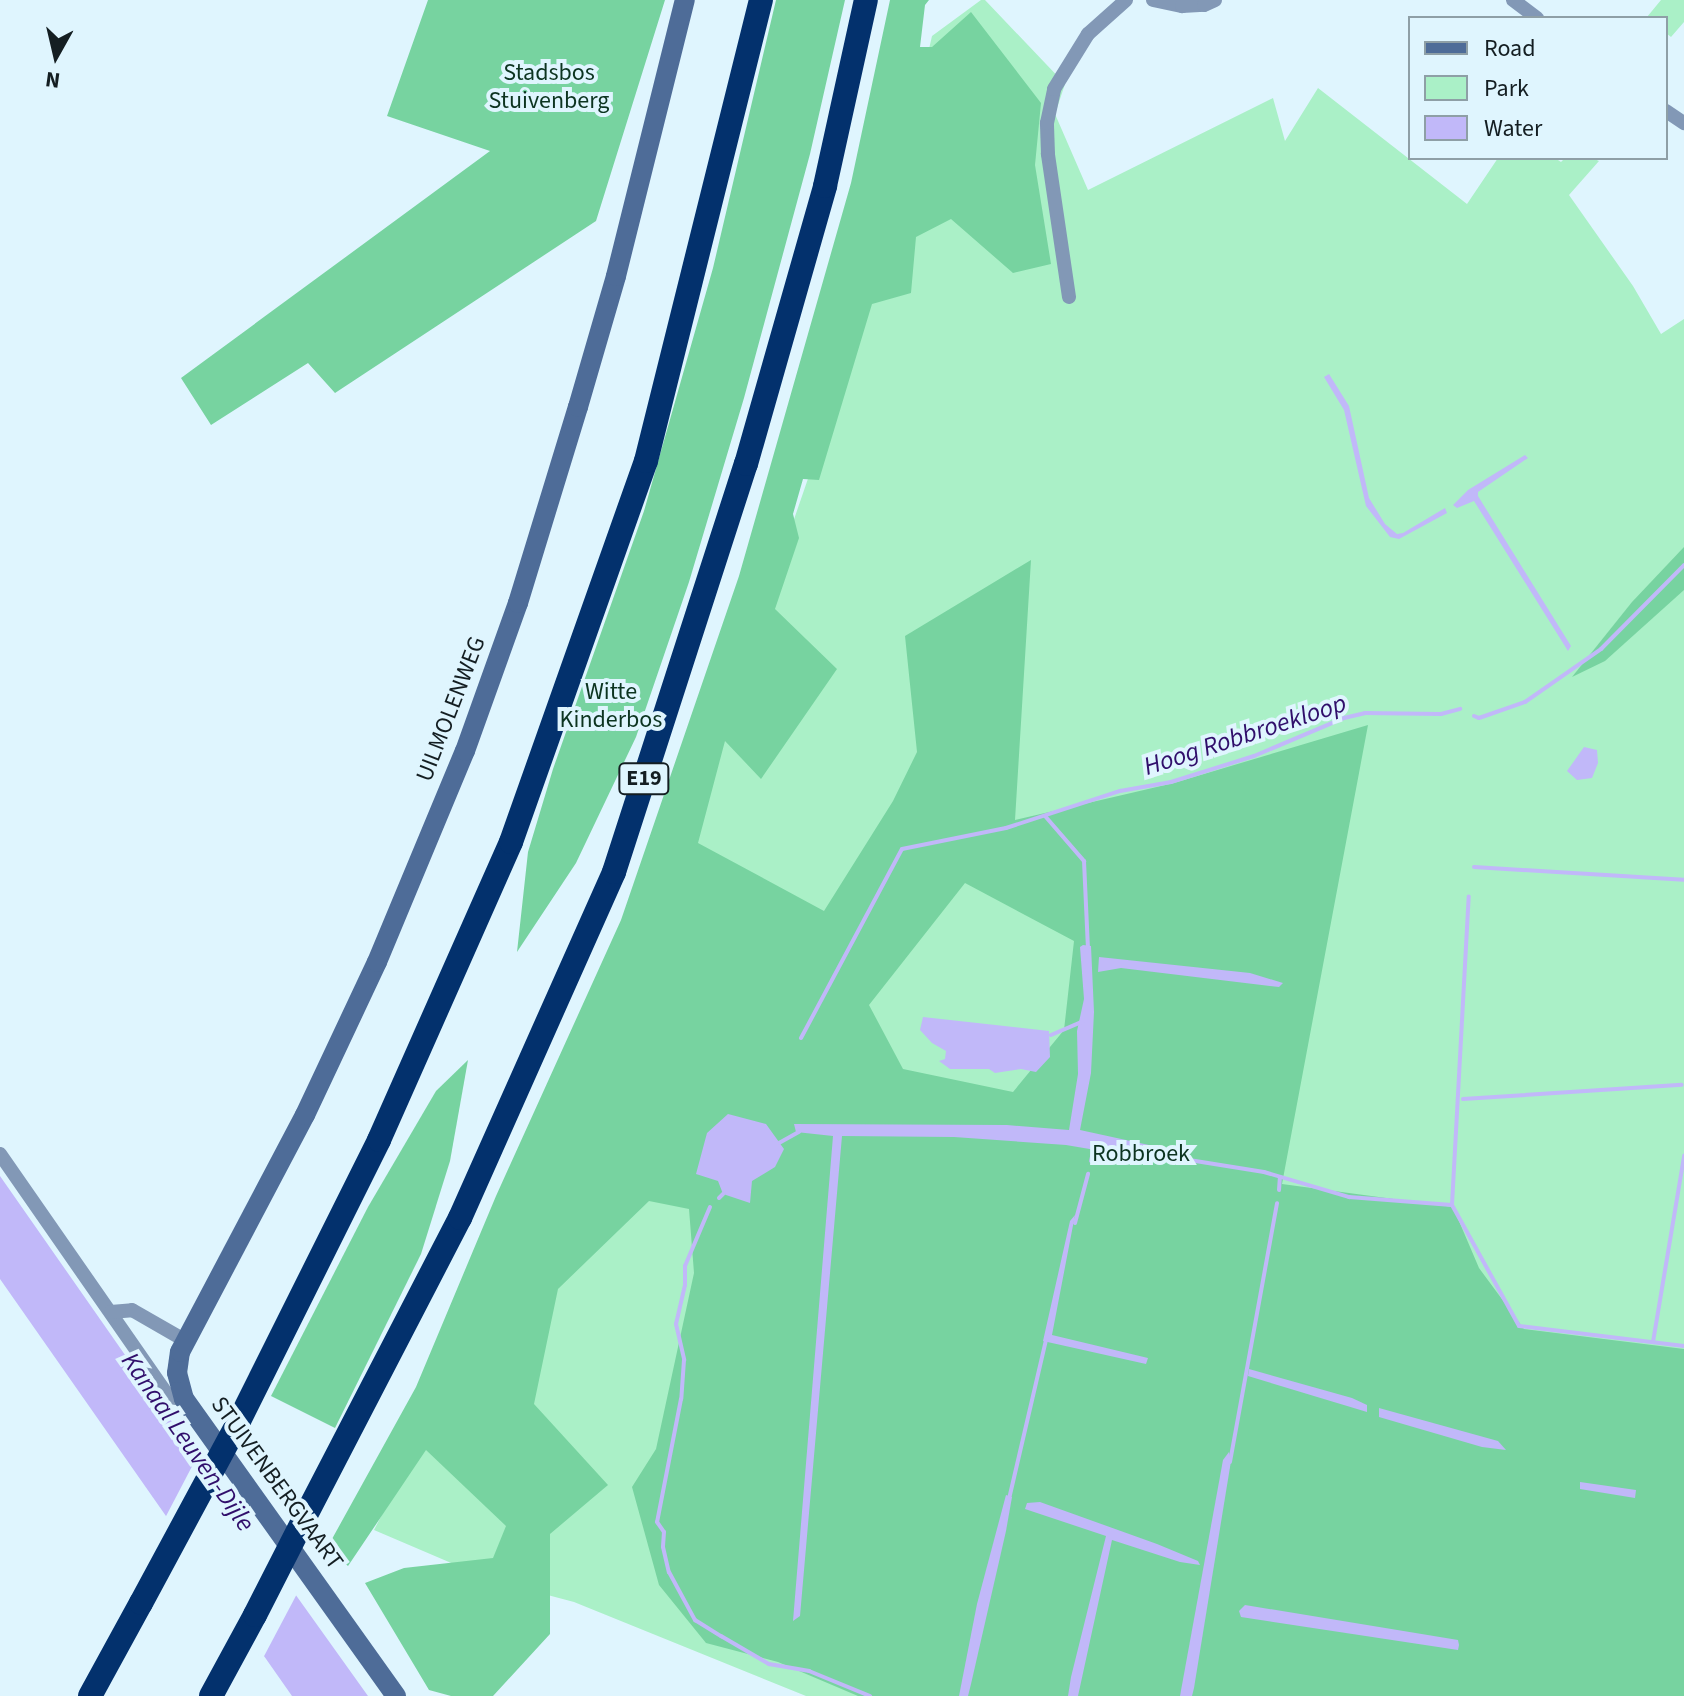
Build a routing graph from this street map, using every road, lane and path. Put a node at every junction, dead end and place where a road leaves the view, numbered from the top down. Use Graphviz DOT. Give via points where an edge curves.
graph roads {
  1 [pos="685,0"];
  2 [pos="761,0"];
  3 [pos="866,0"];
  4 [pos="1126,0"];
  5 [pos="1153,0"];
  6 [pos="1215,0"];
  7 [pos="1513,0"];
  8 [pos="1534,16"];
  9 [pos="1069,297"];
  10 [pos="0,1154"];
  11 [pos="111,1312"];
  12 [pos="186,1341"];
  13 [pos="184,1399"];
  14 [pos="90,1696"];
  15 [pos="211,1696"];
  16 [pos="396,1696"];
  1 -- 12 [label="main road, UILMOLENWEG" via="578,407 518,603 465,751 312,1101"];
  2 -- 14 [label="highway, bridge" via="646,461 511,842 379,1140 239,1421"];
  3 -- 15 [label="highway, E19, bridge" via="825,186 746,464 614,872 460,1218"];
  4 -- 9 [label="street" via="1088,34 1054,89 1047,123"];
  5 -- 6 [label="street" via="1182,6"];
  7 -- 8 [label="street"];
  10 -- 11 [label="street, STUIVENBERGVAART"];
  11 -- 12 [label="street" via="132,1310"];
  11 -- 13 [label="street, STUIVENBERGVAART" via="169,1397"];
  12 -- 13 [label="main road, UILMOLENWEG" via="177,1373"];
  13 -- 16 [label="main road, STUIVENBERGVAART"];
}
